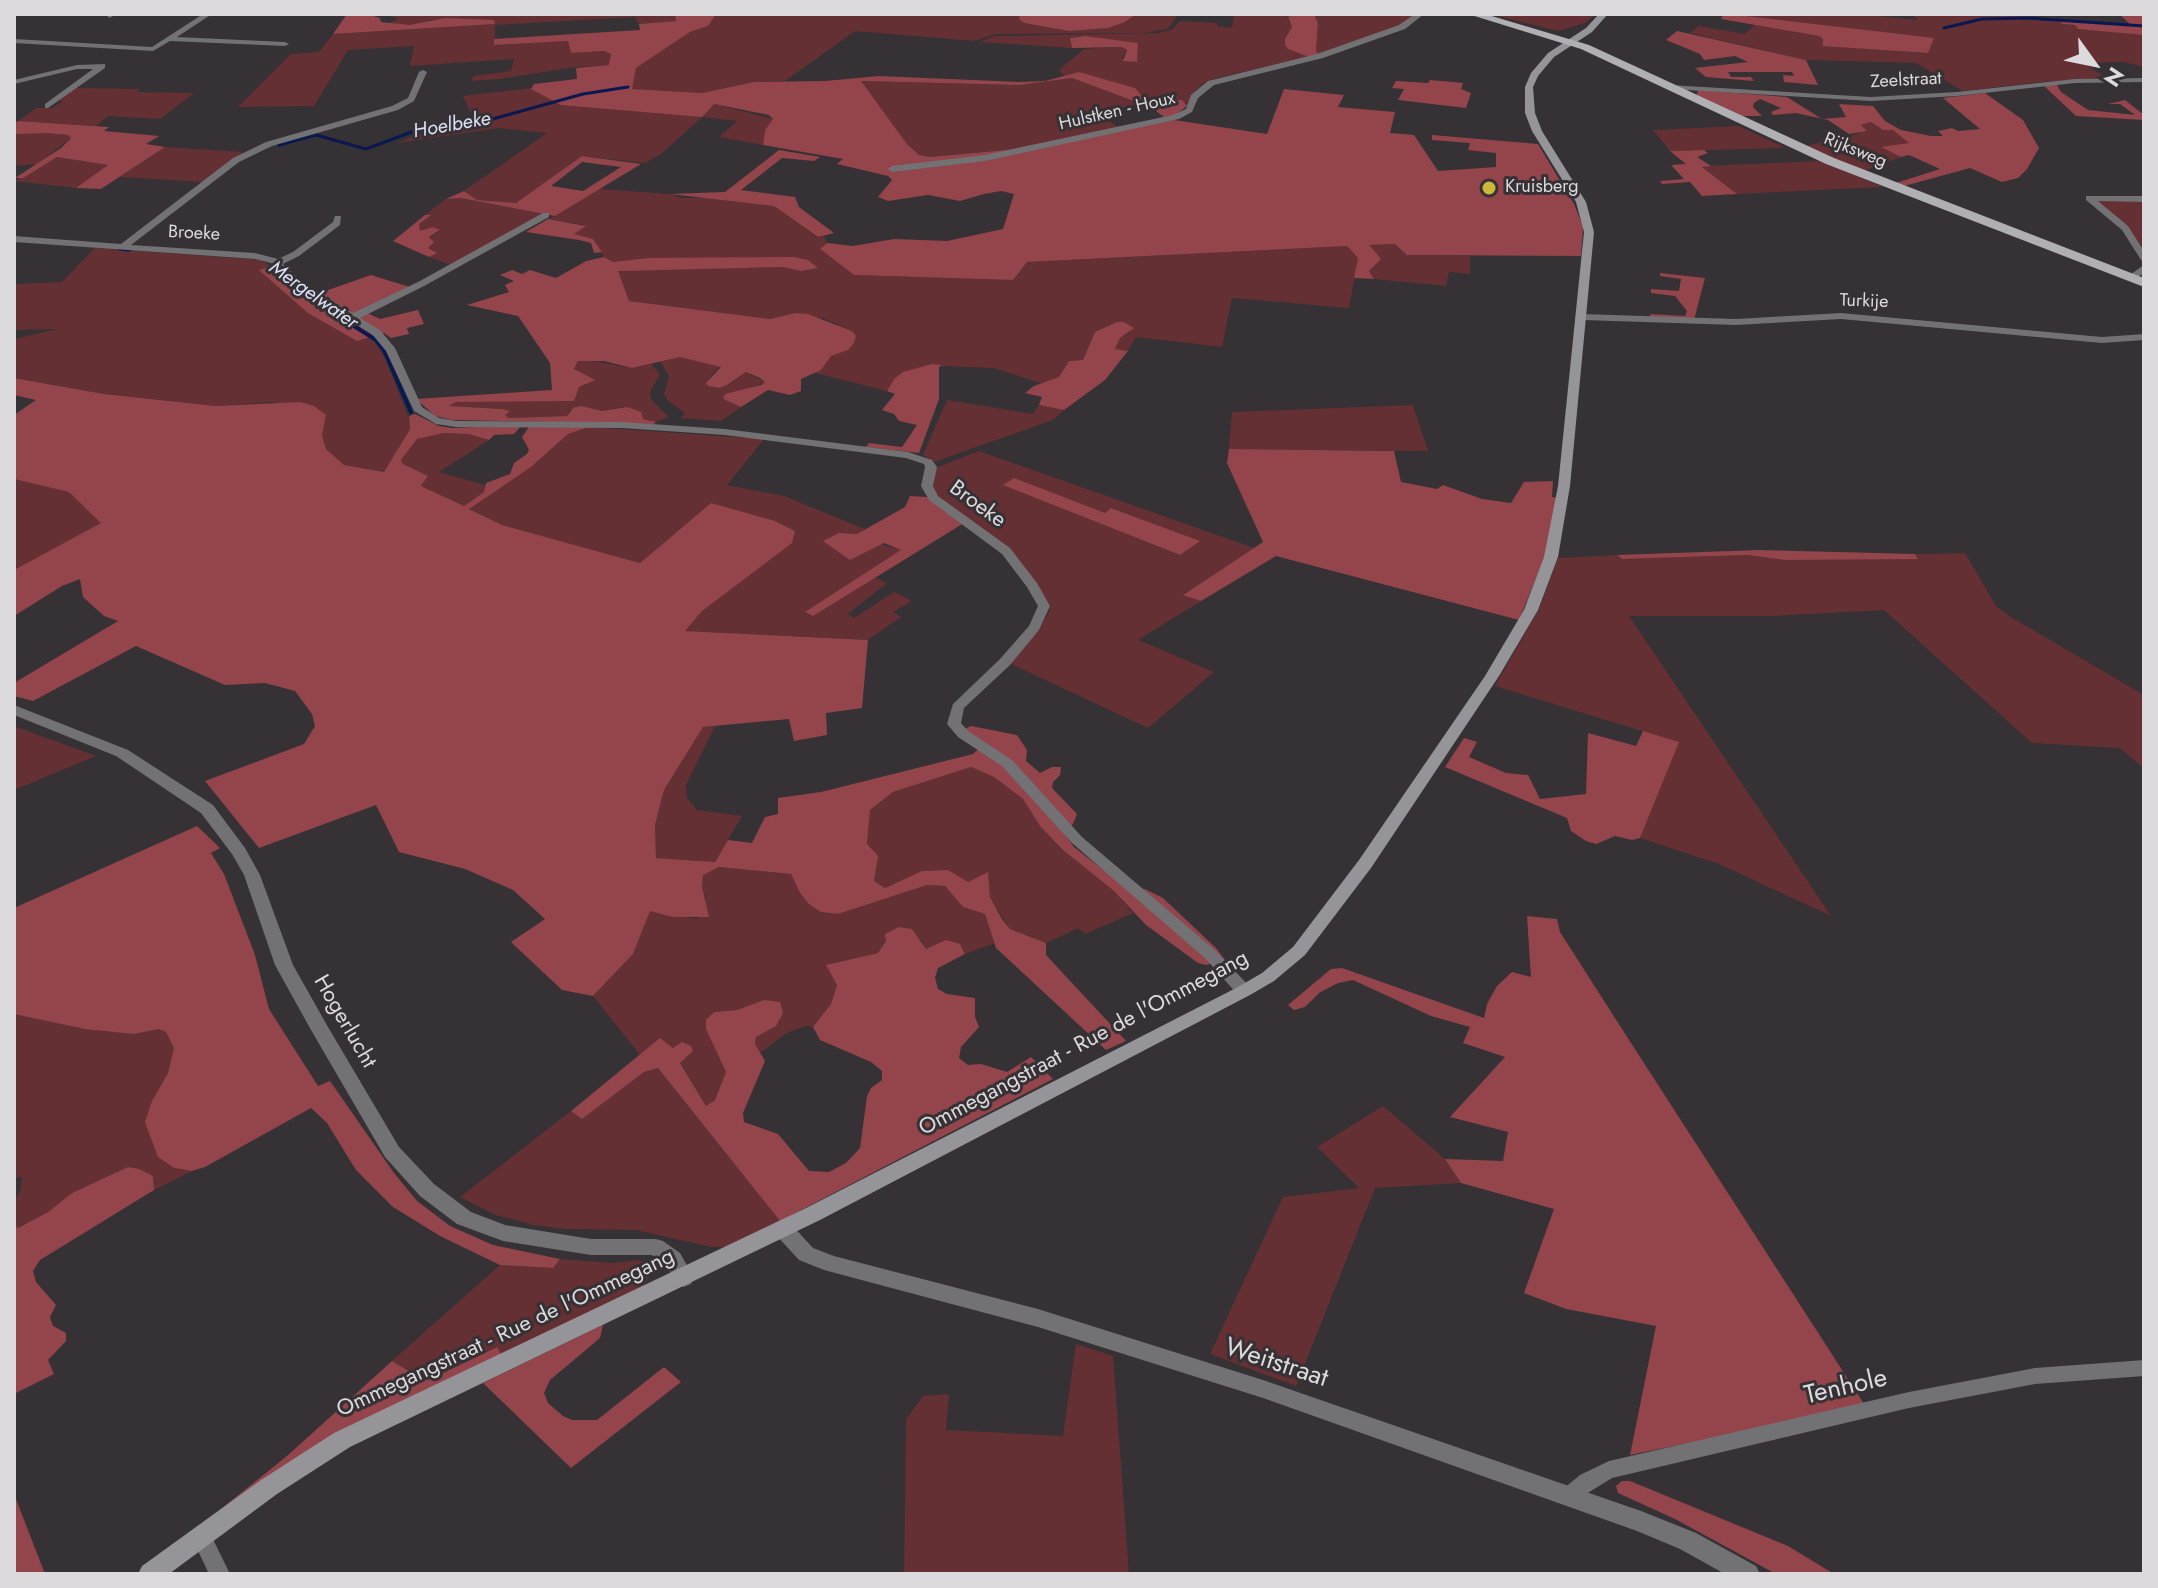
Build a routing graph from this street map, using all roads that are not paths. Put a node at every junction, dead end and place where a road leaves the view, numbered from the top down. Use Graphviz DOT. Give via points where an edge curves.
graph roads {
  1 [pos="208,14"];
  2 [pos="1420,14"];
  3 [pos="1473,14"];
  4 [pos="1601,17"];
  5 [pos="170,38"];
  6 [pos="1565,40"];
  7 [pos="14,41"];
  8 [pos="285,44"];
  9 [pos="423,72"];
  10 [pos="2144,80"];
  11 [pos="14,82"];
  12 [pos="1670,87"];
  13 [pos="48,106"];
  14 [pos="892,169"];
  15 [pos="2144,199"];
  16 [pos="546,215"];
  17 [pos="338,218"];
  18 [pos="14,239"];
  19 [pos="121,248"];
  20 [pos="2144,258"];
  21 [pos="278,263"];
  22 [pos="2144,268"];
  23 [pos="2138,281"];
  24 [pos="353,317"];
  25 [pos="1582,317"];
  26 [pos="2144,337"];
  27 [pos="14,710"];
  28 [pos="1244,991"];
  29 [pos="783,1229"];
  30 [pos="684,1278"];
  31 [pos="2144,1368"];
  32 [pos="1570,1495"];
  33 [pos="201,1536"];
  34 [pos="150,1574"];
  35 [pos="220,1574"];
  36 [pos="1748,1574"];
  1 -- 5 [label="street"];
  2 -- 14 [label="street, Hulstken - Houx" via="1402,27 1335,52 1211,83 1194,97 1187,112 1176,117 985,158"];
  3 -- 6 [label="main road, Rijksweg"];
  4 -- 6 [label="main road, Ommegangstraat - Rue de l'Ommegang"];
  5 -- 7 [label="street" via="153,49"];
  5 -- 8 [label="street"];
  6 -- 12 [label="main road, Rijksweg"];
  6 -- 25 [label="main road, Ommegangstraat - Rue de l'Ommegang" via="1529,87 1532,119 1581,202 1589,232"];
  9 -- 19 [label="street" via="411,99 395,108 251,151"];
  10 -- 12 [label="street, Zeelstraat" via="1871,99"];
  11 -- 13 [label="street" via="102,66"];
  12 -- 23 [label="main road, Rijksweg" via="1830,161"];
  15 -- 20 [label="street" via="2089,198 2125,228"];
  16 -- 24 [label="street"];
  17 -- 21 [label="street"];
  18 -- 19 [label="street, Broeke"];
  19 -- 21 [label="street, Broeke" via="255,256"];
  21 -- 24 [label="street, Broeke" via="303,287"];
  22 -- 23 [label="street"];
  24 -- 28 [label="street, Broeke" via="384,341 414,403 436,421 725,432 908,455 928,462 927,486 933,498 1006,551 1044,606 1035,627 958,707 954,724 1007,763 1077,840 1211,955"];
  25 -- 26 [label="street, Turkije" via="1697,322 1841,316 2102,340"];
  25 -- 28 [label="main road, Ommegangstraat - Rue de l'Ommegang" via="1557,532 1531,610 1492,676 1317,930 1282,965"];
  27 -- 30 [label="street, Hogerlucht" via="122,753 207,809 252,875 284,965 328,1043 392,1152 427,1190 464,1218 503,1233 591,1247 656,1247 673,1259"];
  28 -- 29 [label="main road, Ommegangstraat - Rue de l'Ommegang"];
  29 -- 30 [label="main road, Ommegangstraat - Rue de l'Ommegang"];
  29 -- 32 [label="street, Weitstraat" via="806,1254 831,1264 1122,1344"];
  30 -- 33 [label="main road, Ommegangstraat - Rue de l'Ommegang" via="342,1440"];
  31 -- 32 [label="street, Tenhole" via="2035,1376 1909,1400 1609,1470"];
  32 -- 36 [label="street, Weitstraat" via="1688,1541"];
  33 -- 34 [label="main road, Ommegangstraat - Rue de l'Ommegang"];
  33 -- 35 [label="street"];
}
